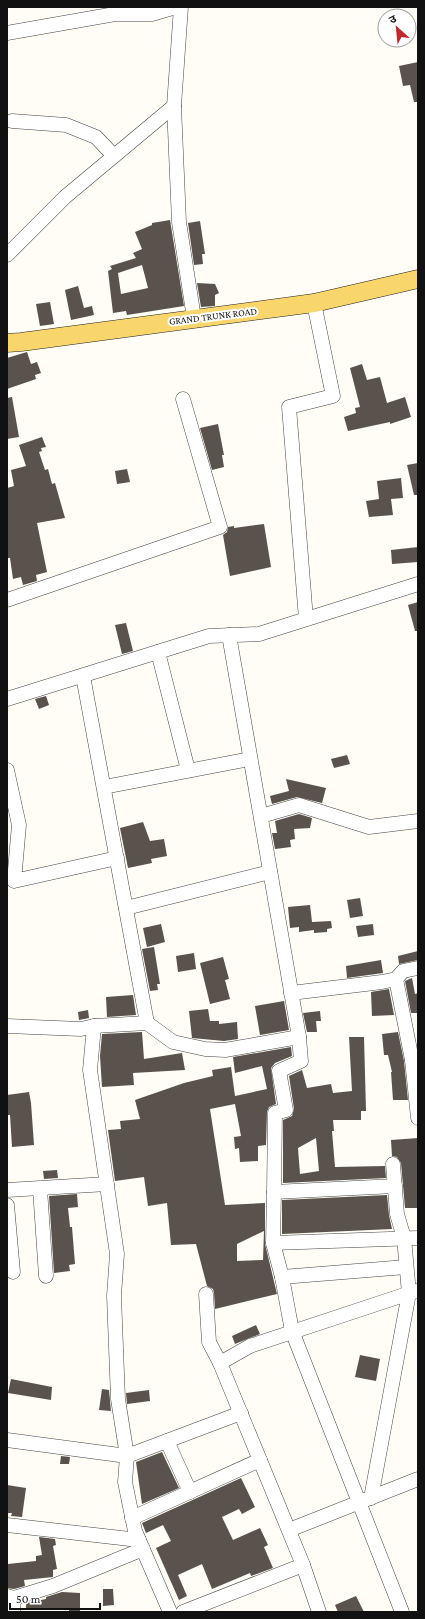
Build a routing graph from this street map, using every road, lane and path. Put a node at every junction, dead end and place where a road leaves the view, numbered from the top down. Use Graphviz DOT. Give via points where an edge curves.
graph roads {
  1 [pos="130,7"];
  2 [pos="176,7"];
  3 [pos="181,7"];
  4 [pos="146,14"];
  5 [pos="7,33"];
  6 [pos="174,106"];
  7 [pos="12,121"];
  8 [pos="114,156"];
  9 [pos="7,254"];
  10 [pos="418,279"];
  11 [pos="314,303"];
  12 [pos="194,318"];
  13 [pos="7,343"];
  14 [pos="183,399"];
  15 [pos="418,584"];
  16 [pos="7,600"];
  17 [pos="306,619"];
  18 [pos="229,635"];
  19 [pos="158,652"];
  20 [pos="83,676"];
  21 [pos="7,699"];
  22 [pos="250,759"];
  23 [pos="7,770"];
  24 [pos="188,770"];
  25 [pos="104,787"];
  26 [pos="261,816"];
  27 [pos="418,820"];
  28 [pos="117,858"];
  29 [pos="270,872"];
  30 [pos="126,908"];
  31 [pos="418,968"];
  32 [pos="396,979"];
  33 [pos="291,993"];
  34 [pos="147,1023"];
  35 [pos="7,1026"];
  36 [pos="94,1026"];
  37 [pos="299,1037"];
  38 [pos="415,1060"];
  39 [pos="418,1118"];
  40 [pos="393,1164"];
  41 [pos="107,1184"];
  42 [pos="395,1186"];
  43 [pos="40,1189"];
  44 [pos="7,1190"];
  45 [pos="274,1192"];
  46 [pos="7,1205"];
  47 [pos="404,1238"];
  48 [pos="418,1238"];
  49 [pos="273,1243"];
  50 [pos="406,1267"];
  51 [pos="13,1272"];
  52 [pos="46,1276"];
  53 [pos="282,1277"];
  54 [pos="413,1292"];
  55 [pos="206,1294"];
  56 [pos="292,1332"];
  57 [pos="220,1363"];
  58 [pos="240,1413"];
  59 [pos="7,1440"];
  60 [pos="167,1441"];
  61 [pos="127,1456"];
  62 [pos="260,1460"];
  63 [pos="418,1479"];
  64 [pos="190,1492"];
  65 [pos="365,1500"];
  66 [pos="132,1518"];
  67 [pos="7,1525"];
  68 [pos="289,1530"];
  69 [pos="141,1544"];
  70 [pos="303,1565"];
  71 [pos="10,1597"];
  72 [pos="13,1612"];
  73 [pos="170,1612"];
  74 [pos="183,1612"];
  75 [pos="319,1612"];
  76 [pos="402,1612"];
  1 -- 4 [label="street"];
  2 -- 4 [label="street"];
  3 -- 6 [label="street"];
  4 -- 5 [label="street" via="115,14"];
  6 -- 8 [label="street"];
  6 -- 12 [label="street" via="178,222"];
  7 -- 8 [label="street" via="66,125 96,137"];
  8 -- 9 [label="street" via="66,197"];
  10 -- 11 [label="main road, GRAND TRUNK ROAD"];
  11 -- 12 [label="main road, GRAND TRUNK ROAD"];
  11 -- 17 [label="street" via="333,396 289,407"];
  12 -- 13 [label="main road, GRAND TRUNK ROAD"];
  14 -- 16 [label="street" via="220,527"];
  15 -- 17 [label="street"];
  17 -- 18 [label="street" via="259,634"];
  18 -- 19 [label="street" via="209,636"];
  18 -- 22 [label="street"];
  19 -- 20 [label="street"];
  19 -- 24 [label="street"];
  20 -- 21 [label="street"];
  20 -- 25 [label="street"];
  22 -- 24 [label="street"];
  22 -- 26 [label="street"];
  23 -- 28 [label="street" via="19,825 14,881"];
  24 -- 25 [label="street"];
  25 -- 28 [label="street"];
  26 -- 27 [label="street" via="299,805 369,828"];
  26 -- 29 [label="street"];
  28 -- 30 [label="street"];
  29 -- 30 [label="street"];
  29 -- 33 [label="street"];
  30 -- 34 [label="street"];
  31 -- 32 [label="street" via="403,971"];
  32 -- 33 [label="street"];
  32 -- 38 [label="street"];
  33 -- 37 [label="street"];
  34 -- 36 [label="street"];
  34 -- 37 [label="street" via="173,1042 205,1049 225,1050"];
  35 -- 36 [label="street" via="81,1029"];
  36 -- 41 [label="street" via="90,1070"];
  37 -- 45 [label="street" via="301,1061 279,1071 286,1110 275,1113"];
  38 -- 39 [label="street"];
  40 -- 42 [label="street"];
  41 -- 43 [label="street"];
  41 -- 61 [label="street" via="118,1254 114,1296 118,1391"];
  42 -- 45 [label="street"];
  42 -- 47 [label="street" via="397,1214"];
  43 -- 44 [label="street"];
  43 -- 52 [label="street"];
  45 -- 49 [label="street"];
  46 -- 51 [label="street"];
  47 -- 48 [label="street"];
  47 -- 49 [label="street"];
  47 -- 50 [label="street"];
  49 -- 53 [label="street"];
  50 -- 53 [label="street"];
  50 -- 54 [label="street"];
  53 -- 56 [label="street"];
  54 -- 56 [label="street"];
  54 -- 65 [label="street"];
  55 -- 57 [label="street" via="209,1342"];
  56 -- 57 [label="street" via="250,1346"];
  56 -- 65 [label="street"];
  57 -- 58 [label="street"];
  58 -- 60 [label="street"];
  58 -- 62 [label="street"];
  59 -- 61 [label="street"];
  60 -- 61 [label="street"];
  60 -- 64 [label="street"];
  61 -- 66 [label="street" via="125,1482"];
  62 -- 64 [label="street"];
  62 -- 68 [label="street"];
  63 -- 65 [label="street"];
  64 -- 66 [label="street"];
  65 -- 68 [label="street"];
  65 -- 76 [label="street"];
  66 -- 69 [label="street"];
  67 -- 69 [label="street"];
  68 -- 70 [label="street"];
  69 -- 71 [label="street" via="44,1590"];
  69 -- 73 [label="street"];
  70 -- 74 [label="street"];
  70 -- 75 [label="street"];
  71 -- 72 [label="street"];
}
